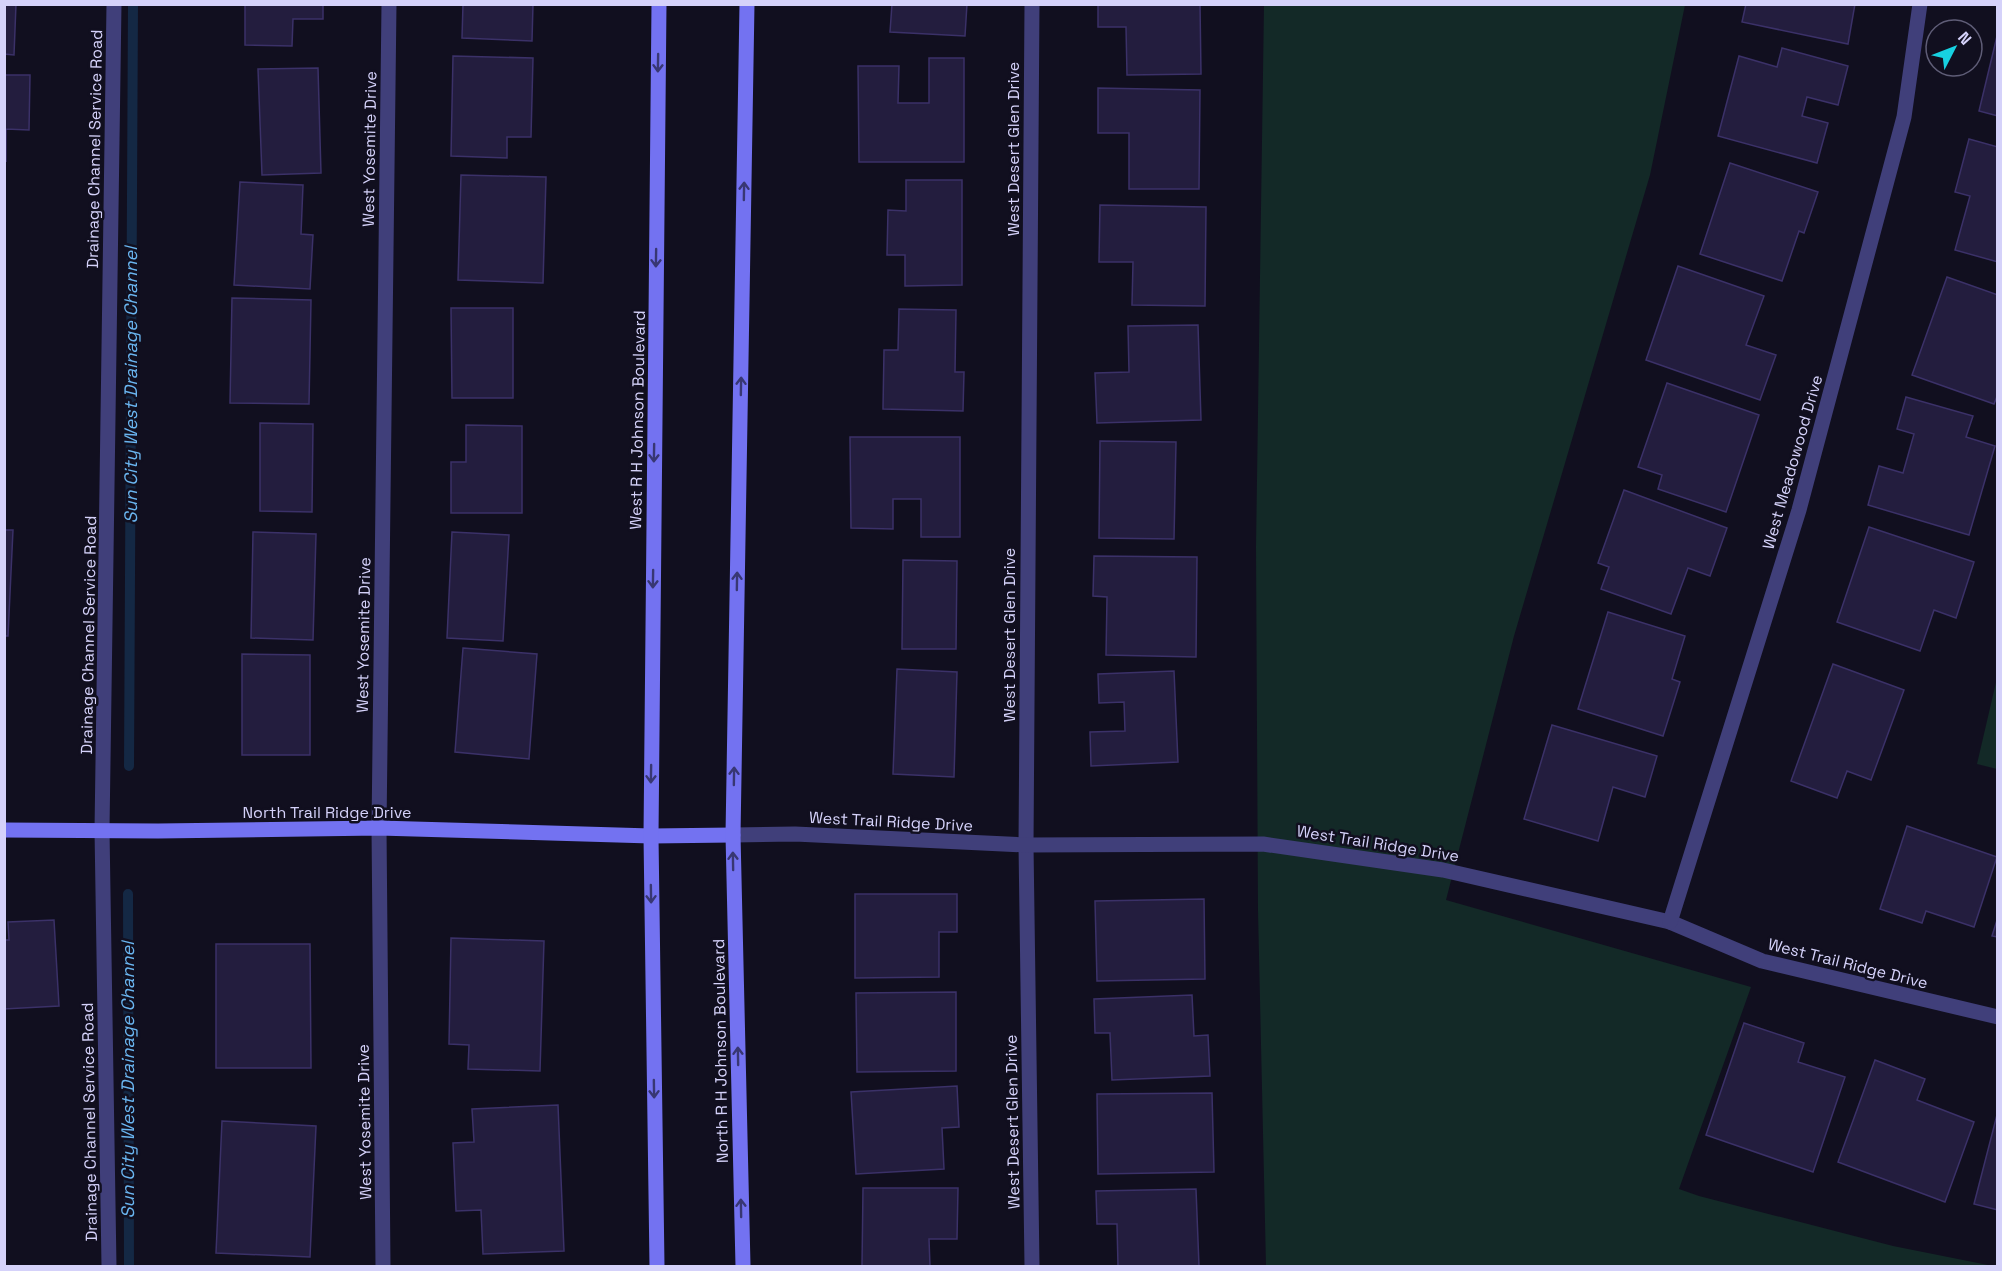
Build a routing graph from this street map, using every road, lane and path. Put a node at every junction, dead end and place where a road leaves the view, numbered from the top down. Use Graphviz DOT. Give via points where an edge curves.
graph roads {
  1 [pos="114,4"];
  2 [pos="389,4"];
  3 [pos="659,4"];
  4 [pos="747,4"];
  5 [pos="1032,4"];
  6 [pos="1920,4"];
  7 [pos="379,828"];
  8 [pos="4,830"];
  9 [pos="107,830"];
  10 [pos="733,835"];
  11 [pos="651,836"];
  12 [pos="1026,845"];
  13 [pos="1670,922"];
  14 [pos="1998,1017"];
  15 [pos="109,1266"];
  16 [pos="383,1266"];
  17 [pos="657,1266"];
  18 [pos="743,1266"];
  19 [pos="1032,1266"];
  1 -- 9 [label="street, Drainage Channel Service Road"];
  2 -- 7 [label="street, West Yosemite Drive"];
  3 -- 11 [label="main road, West R H Johnson Boulevard, one-way"];
  10 -- 4 [label="main road, one-way"];
  5 -- 12 [label="street, West Desert Glen Drive"];
  6 -- 13 [label="street, West Meadowood Drive" via="1904,117 1799,510"];
  7 -- 9 [label="main road, North Trail Ridge Drive"];
  7 -- 11 [label="main road, North Trail Ridge Drive"];
  7 -- 16 [label="street, West Yosemite Drive"];
  8 -- 9 [label="main road, North Trail Ridge Drive"];
  9 -- 15 [label="street, Drainage Channel Service Road"];
  10 -- 11 [label="main road, North Trail Ridge Drive"];
  10 -- 12 [label="street, West Trail Ridge Drive" via="795,834"];
  18 -- 10 [label="main road, North R H Johnson Boulevard, one-way"];
  11 -- 17 [label="main road, one-way"];
  12 -- 13 [label="street, West Trail Ridge Drive" via="1263,844 1443,870"];
  12 -- 19 [label="street, West Desert Glen Drive"];
  13 -- 14 [label="street, West Trail Ridge Drive" via="1762,962"];
}
